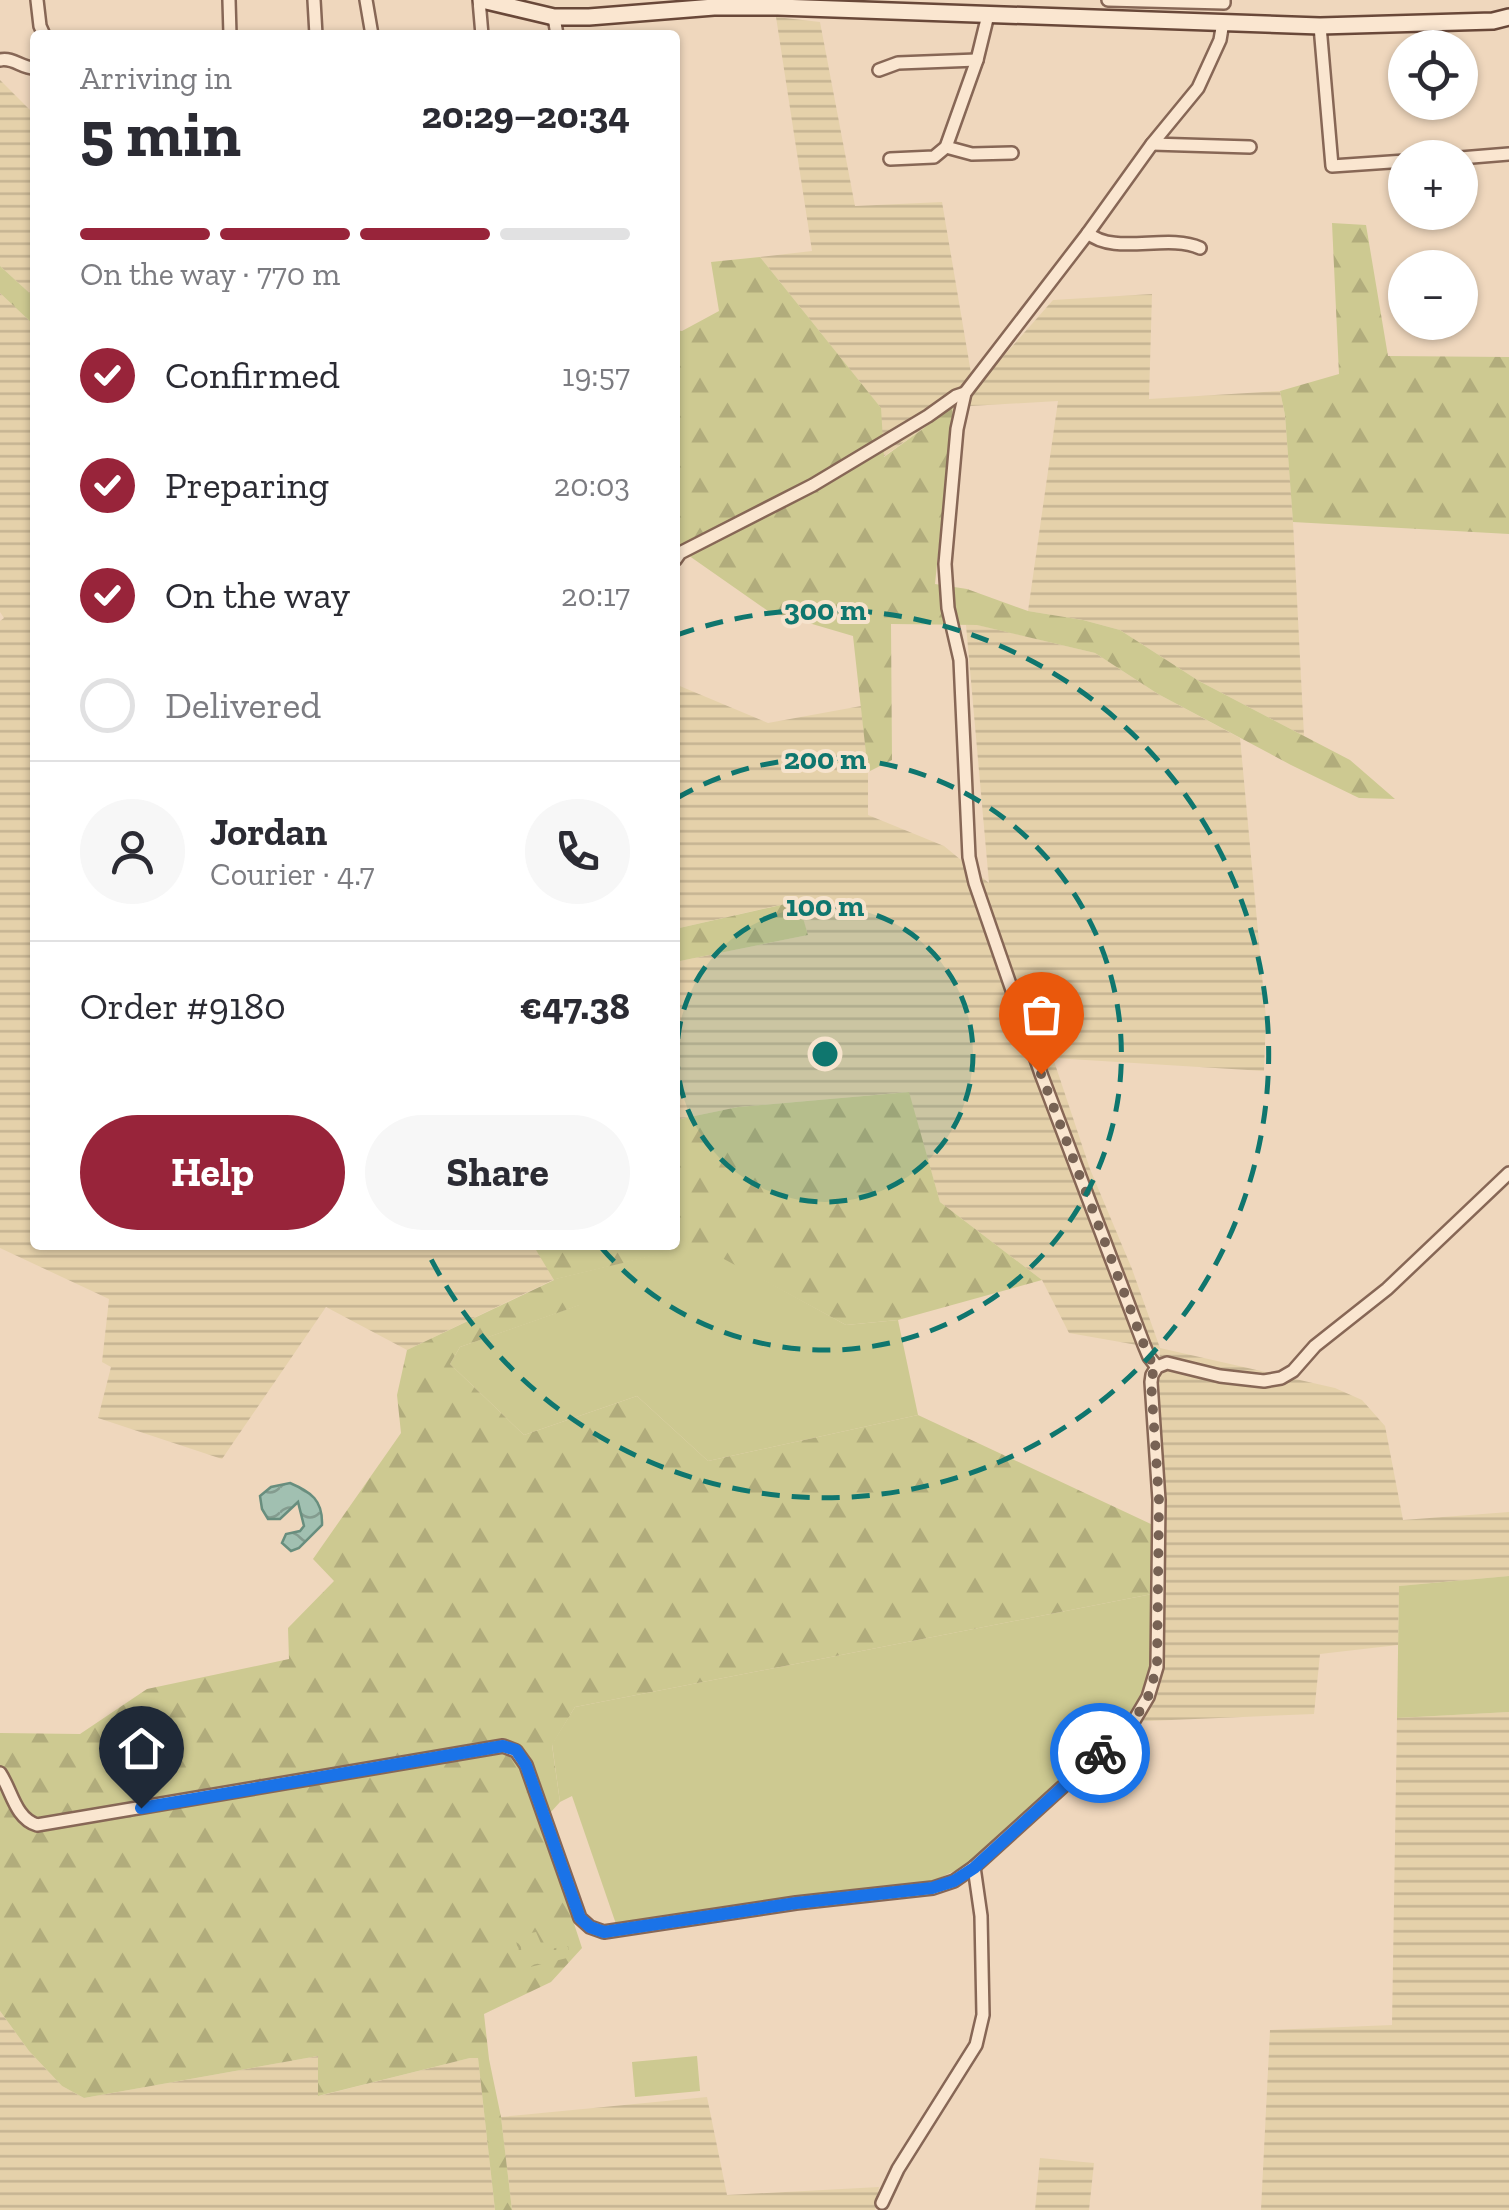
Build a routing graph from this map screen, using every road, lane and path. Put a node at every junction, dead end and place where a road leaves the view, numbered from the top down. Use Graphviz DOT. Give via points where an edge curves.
graph roads {
  1 [pos="37,0"];
  2 [pos="228,0"];
  3 [pos="314,0"];
  4 [pos="366,0"];
  5 [pos="480,0"];
  6 [pos="1108,0"];
  7 [pos="1224,0"];
  8 [pos="808,4"];
  9 [pos="980,8"];
  10 [pos="554,17"];
  11 [pos="1509,17"];
  12 [pos="1223,22"];
  13 [pos="1320,26"];
  14 [pos="42,30"];
  15 [pos="230,30"];
  16 [pos="316,30"];
  17 [pos="371,30"];
  18 [pos="482,30"];
  19 [pos="556,30"];
  20 [pos="0,60"];
  21 [pos="976,60"];
  22 [pos="30,68"];
  23 [pos="878,70"];
  24 [pos="1152,144"];
  25 [pos="946,147"];
  26 [pos="1250,147"];
  27 [pos="1012,153"];
  28 [pos="1509,154"];
  29 [pos="1478,157"];
  30 [pos="890,159"];
  31 [pos="1388,163"];
  32 [pos="1088,233"];
  33 [pos="1200,248"];
  34 [pos="965,393"];
  35 [pos="680,553"];
  36 [pos="1509,1173"];
  37 [pos="1157,1367"];
  38 [pos="0,1773"];
  39 [pos="974,1868"];
  40 [pos="882,2203"];
  1 -- 14 [label="street"];
  2 -- 15 [label="street"];
  3 -- 16 [label="street"];
  4 -- 17 [label="street"];
  5 -- 10 [label="street"];
  5 -- 18 [label="street"];
  6 -- 7 [label="street"];
  8 -- 9 [label="street"];
  8 -- 10 [label="street"];
  9 -- 12 [label="street"];
  9 -- 21 [label="street"];
  10 -- 19 [label="street"];
  11 -- 13 [label="street"];
  12 -- 13 [label="street"];
  12 -- 24 [label="street" via="1198,88"];
  13 -- 31 [label="street" via="1332,166"];
  20 -- 22 [label="street"];
  21 -- 23 [label="street" via="898,62"];
  21 -- 25 [label="street"];
  24 -- 26 [label="street"];
  24 -- 32 [label="street"];
  25 -- 27 [label="street"];
  25 -- 30 [label="street" via="934,156"];
  28 -- 29 [label="street"];
  32 -- 33 [label="street" via="1102,242"];
  32 -- 34 [label="street"];
  34 -- 35 [label="street" via="813,485"];
  34 -- 37 [label="street" via="945,564 960,660 975,883 1041,1074"];
  36 -- 37 [label="street" via="1281,1378"];
  37 -- 39 [label="street" via="1151,1382 1158,1637 1148,1697 1132,1724"];
  38 -- 39 [label="street" via="19,1812 36,1825 503,1746 516,1750 526,1765 580,1918 604,1932 932,1888"];
  39 -- 40 [label="street" via="983,2016 976,2044"];
}
